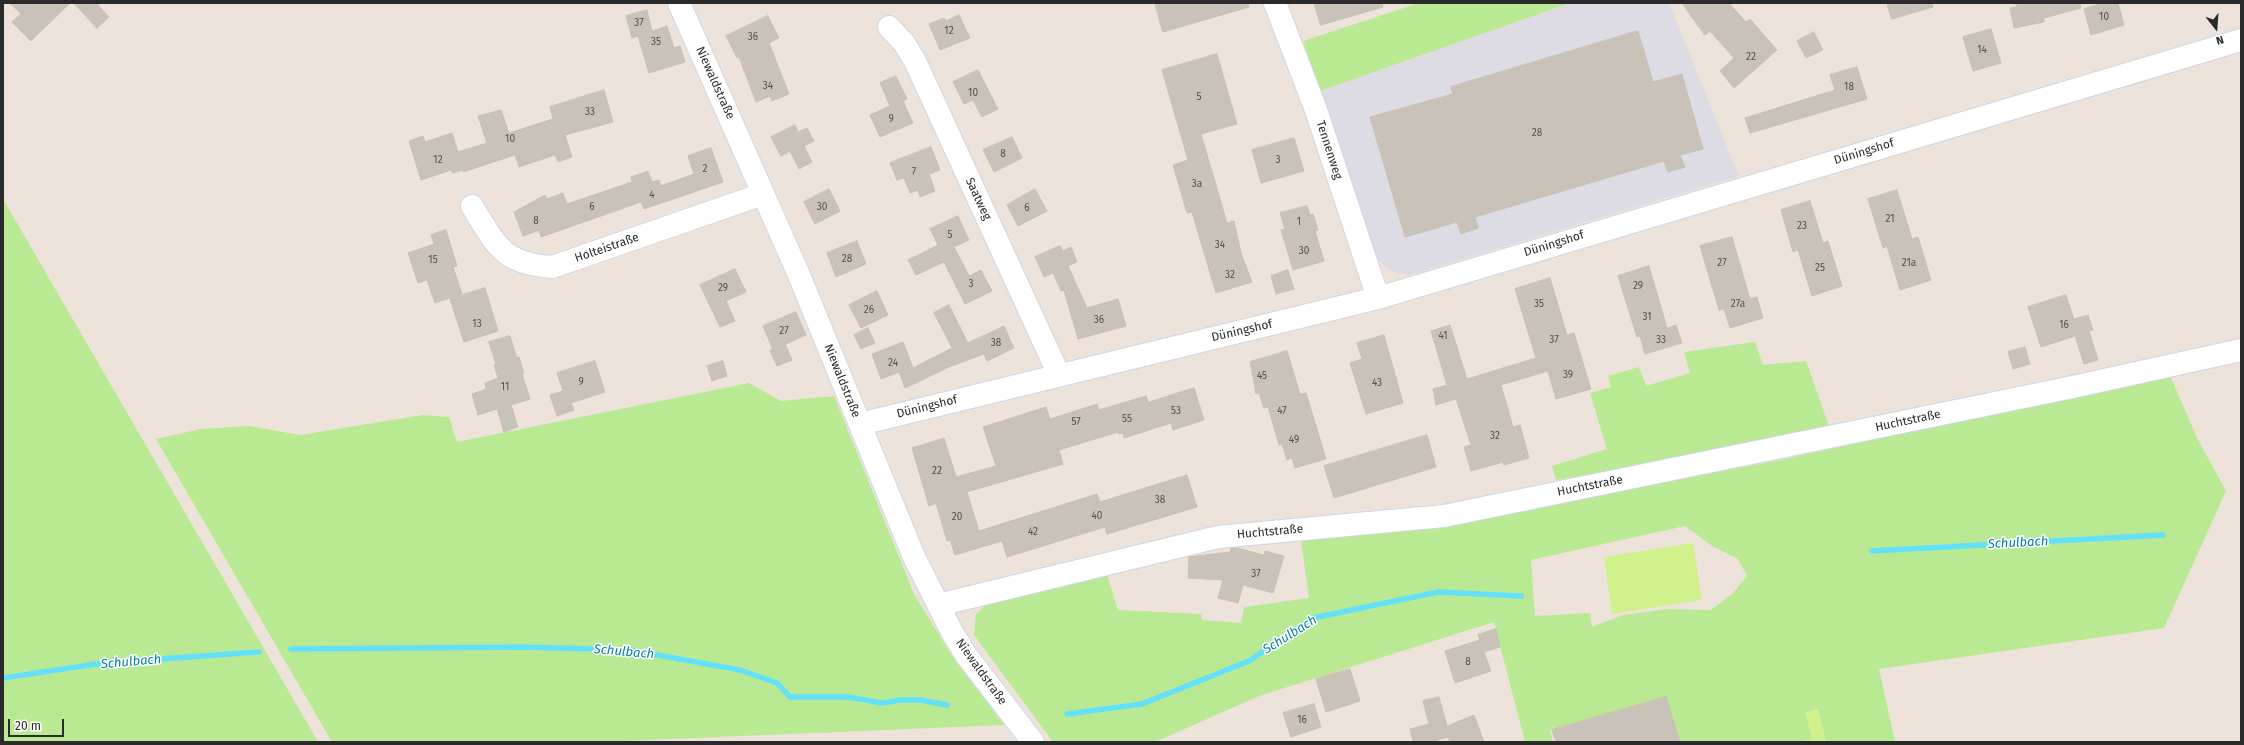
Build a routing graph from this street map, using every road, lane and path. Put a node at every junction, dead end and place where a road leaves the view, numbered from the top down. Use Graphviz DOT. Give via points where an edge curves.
graph roads {
  1 [pos="679,3"];
  2 [pos="1275,3"];
  3 [pos="889,27"];
  4 [pos="2241,40"];
  5 [pos="763,194"];
  6 [pos="472,206"];
  7 [pos="1378,298"];
  8 [pos="2241,350"];
  9 [pos="1059,375"];
  10 [pos="860,424"];
  11 [pos="938,605"];
  12 [pos="1033,742"];
  1 -- 5 [label="street, Niewaldstraße"];
  2 -- 7 [label="street, Tennenweg" via="1316,110"];
  3 -- 9 [label="street, Saatweg" via="904,43 915,61"];
  4 -- 7 [label="street, Düningshof"];
  5 -- 6 [label="street, Holteistraße" via="552,267 522,263 506,253 495,242"];
  5 -- 10 [label="street, Niewaldstraße"];
  7 -- 9 [label="street, Düningshof"];
  8 -- 11 [label="street, Huchtstraße" via="2068,388 1456,513 1218,537"];
  9 -- 10 [label="street, Düningshof"];
  10 -- 11 [label="street, Niewaldstraße" via="914,558"];
  11 -- 12 [label="street, Niewaldstraße" via="966,655"];
}
